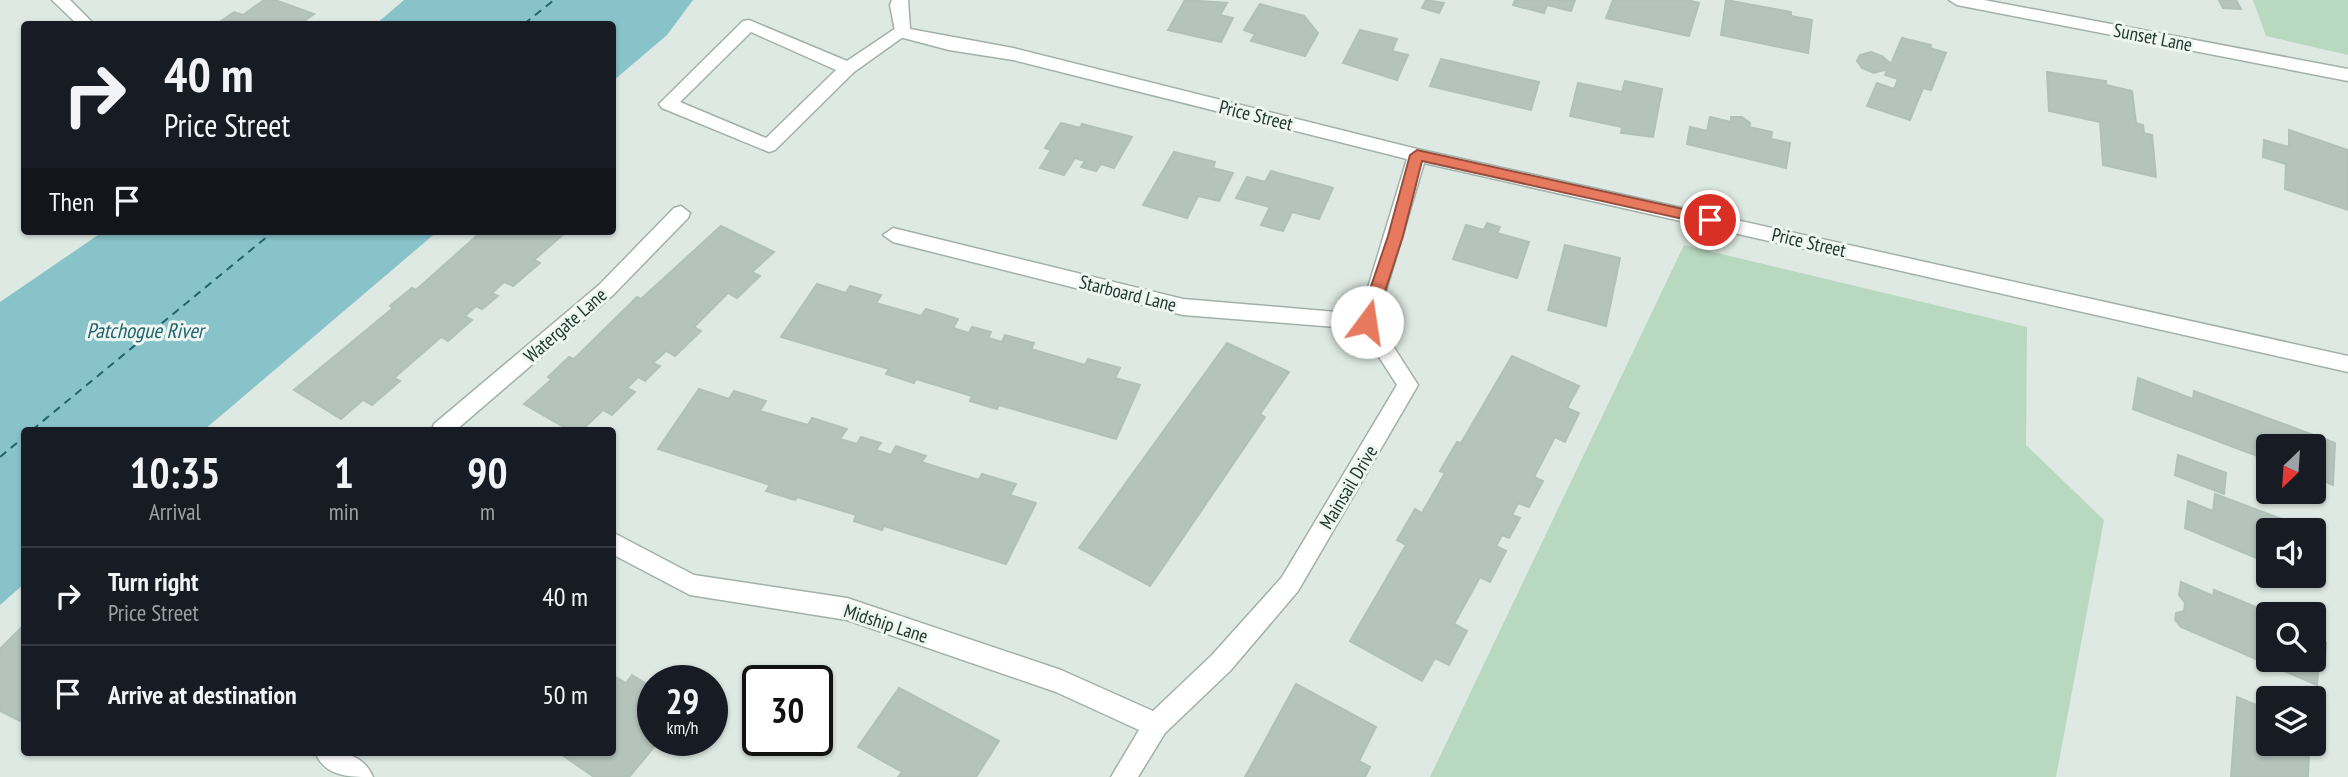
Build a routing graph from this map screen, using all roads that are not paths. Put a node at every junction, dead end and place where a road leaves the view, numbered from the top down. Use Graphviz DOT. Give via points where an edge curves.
graph roads {
  1 [pos="60,0"];
  2 [pos="900,0"];
  3 [pos="1957,0"];
  4 [pos="83,21"];
  5 [pos="902,32"];
  6 [pos="848,68"];
  7 [pos="2348,75"];
  8 [pos="1417,155"];
  9 [pos="681,213"];
  10 [pos="893,235"];
  11 [pos="1367,322"];
  12 [pos="2348,364"];
  13 [pos="446,427"];
  14 [pos="616,544"];
  15 [pos="1156,725"];
  16 [pos="332,756"];
  17 [pos="360,777"];
  18 [pos="1124,777"];
  1 -- 4 [label="street"];
  2 -- 5 [label="street"];
  3 -- 7 [label="street, Sunset Lane"];
  5 -- 6 [label="street"];
  5 -- 8 [label="street, Price Street" via="1013,54"];
  6 -- 6 [label="street" via="769,146 668,104 749,25"];
  8 -- 11 [label="street"];
  8 -- 12 [label="street, Price Street"];
  9 -- 13 [label="street, Watergate Lane" via="606,290"];
  10 -- 11 [label="street, Starboard Lane" via="1183,307"];
  11 -- 15 [label="street, Mainsail Drive" via="1408,386 1290,584 1221,663"];
  14 -- 15 [label="street, Midship Lane" via="690,585 847,609 1060,682"];
  15 -- 18 [label="street, Mainsail Drive"];
  16 -- 17 [label="street"];
}
